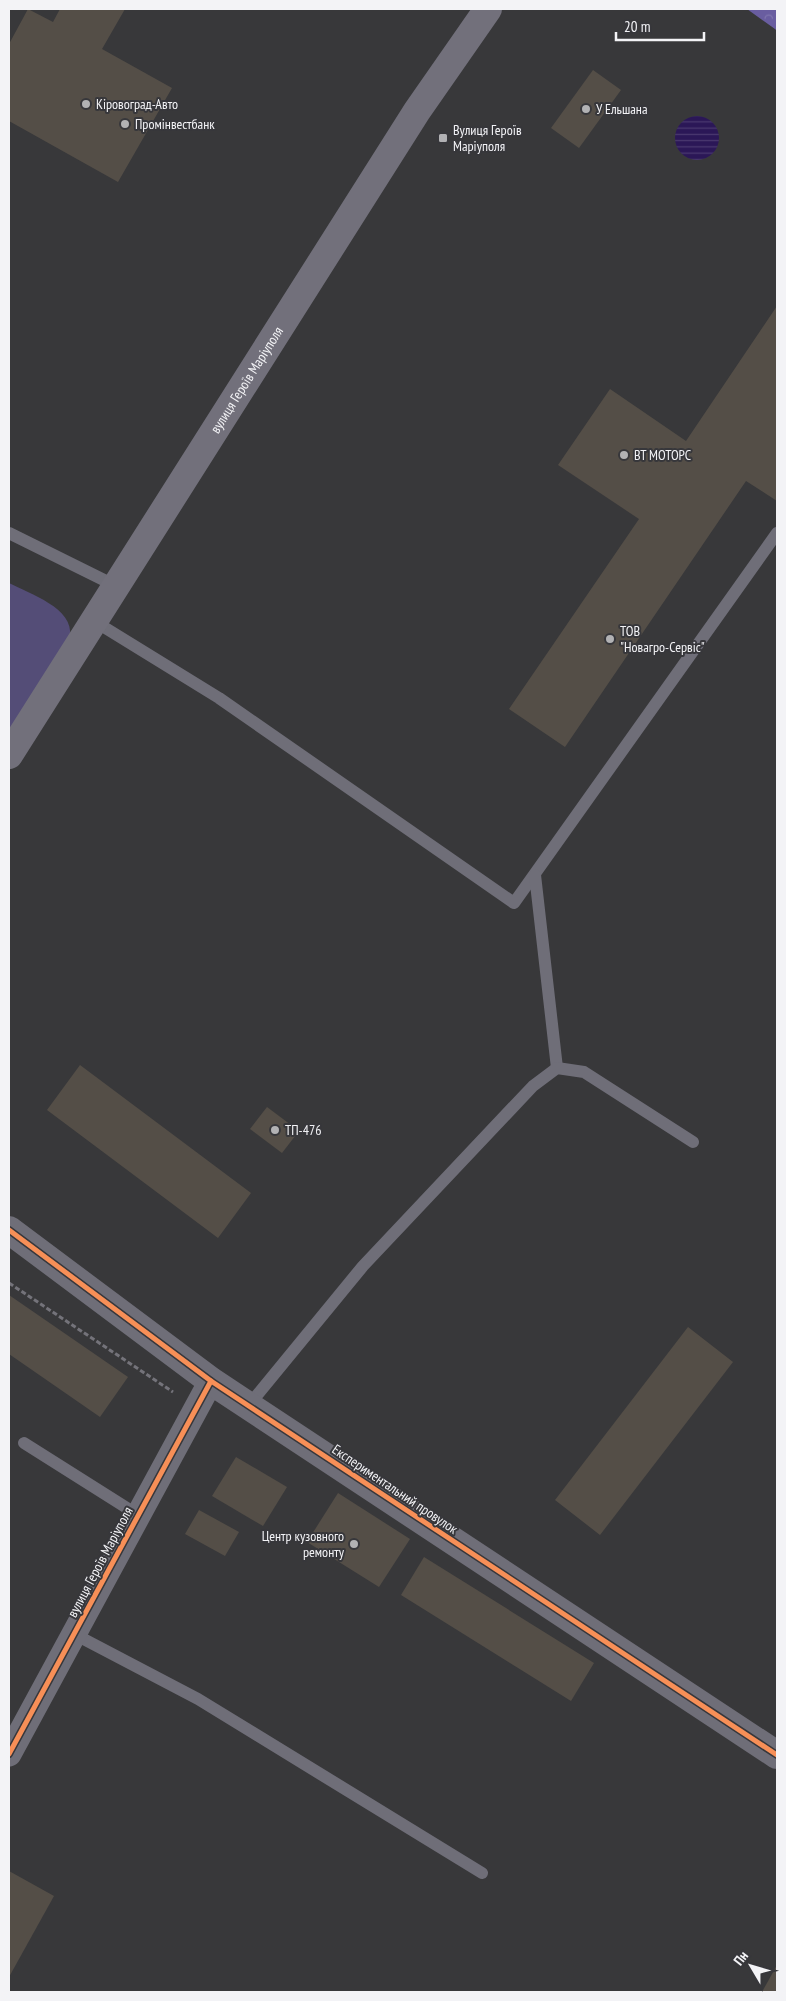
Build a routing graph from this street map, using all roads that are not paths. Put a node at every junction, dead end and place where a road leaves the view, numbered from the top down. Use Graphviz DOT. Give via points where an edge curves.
graph roads {
  1 [pos="488,9"];
  2 [pos="9,533"];
  3 [pos="777,533"];
  4 [pos="116,586"];
  5 [pos="94,621"];
  6 [pos="9,755"];
  7 [pos="535,875"];
  8 [pos="557,1068"];
  9 [pos="693,1142"];
  10 [pos="9,1230"];
  11 [pos="211,1381"];
  12 [pos="249,1405"];
  13 [pos="24,1443"];
  14 [pos="138,1515"];
  15 [pos="74,1634"];
  16 [pos="9,1754"];
  17 [pos="777,1755"];
  18 [pos="482,1873"];
  1 -- 4 [label="main road, вулиця Героїв Маріуполя" via="417,111"];
  2 -- 4 [label="lane"];
  3 -- 7 [label="lane"];
  4 -- 5 [label="main road, вулиця Героїв Маріуполя"];
  5 -- 6 [label="main road, вулиця Героїв Маріуполя"];
  5 -- 7 [label="lane" via="219,698 514,903"];
  7 -- 8 [label="lane"];
  8 -- 9 [label="lane" via="584,1072"];
  8 -- 12 [label="lane" via="534,1086 363,1266"];
  10 -- 11 [label="street, Експериментальний провулок"];
  11 -- 12 [label="street, Експериментальний провулок"];
  11 -- 14 [label="street, вулиця Героїв Маріуполя"];
  12 -- 17 [label="street, Експериментальний провулок"];
  13 -- 14 [label="lane"];
  14 -- 15 [label="street, вулиця Героїв Маріуполя"];
  15 -- 16 [label="street, вулиця Героїв Маріуполя"];
  15 -- 18 [label="lane" via="198,1699"];
}
